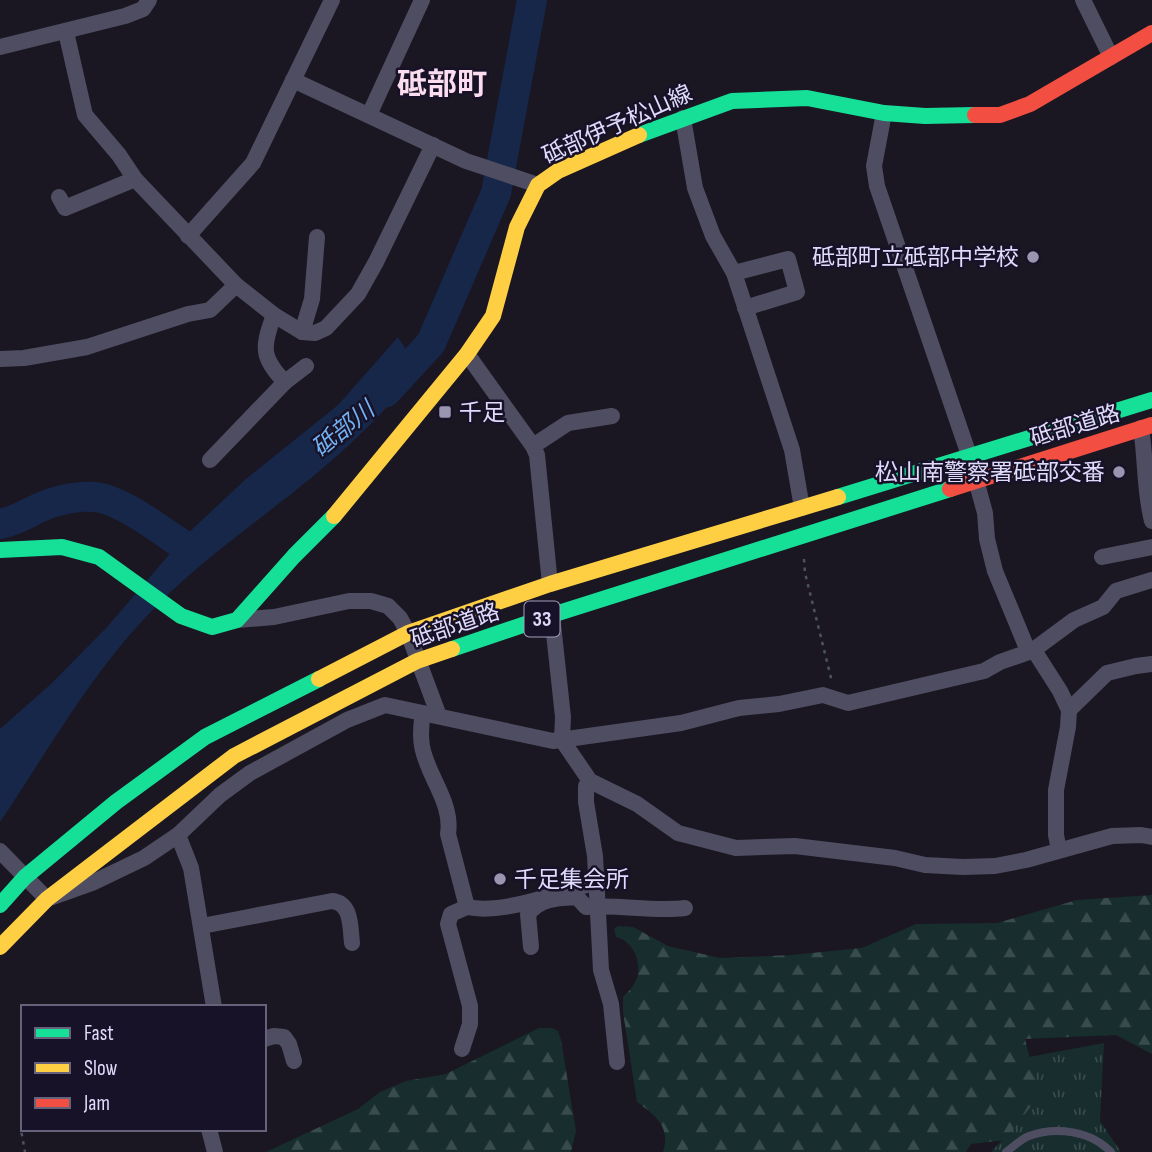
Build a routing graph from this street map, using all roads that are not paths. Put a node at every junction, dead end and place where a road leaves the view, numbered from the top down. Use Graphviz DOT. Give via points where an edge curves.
graph roads {
  1 [pos="149,0"];
  2 [pos="332,0"];
  3 [pos="422,0"];
  4 [pos="1083,0"];
  5 [pos="66,32"];
  6 [pos="1152,33"];
  7 [pos="0,47"];
  8 [pos="1111,57"];
  9 [pos="293,79"];
  10 [pos="884,113"];
  11 [pos="369,116"];
  12 [pos="683,118"];
  13 [pos="433,145"];
  14 [pos="135,179"];
  15 [pos="538,185"];
  16 [pos="58,197"];
  17 [pos="188,236"];
  18 [pos="317,237"];
  19 [pos="734,273"];
  20 [pos="236,285"];
  21 [pos="745,308"];
  22 [pos="274,315"];
  23 [pos="302,332"];
  24 [pos="467,354"];
  25 [pos="0,359"];
  26 [pos="306,366"];
  27 [pos="285,382"];
  28 [pos="1152,400"];
  29 [pos="612,416"];
  30 [pos="1146,426"];
  31 [pos="533,446"];
  32 [pos="970,458"];
  33 [pos="210,460"];
  34 [pos="976,479"];
  35 [pos="802,508"];
  36 [pos="1152,521"];
  37 [pos="1152,547"];
  38 [pos="0,550"];
  39 [pos="1102,557"];
  40 [pos="1152,580"];
  41 [pos="550,584"];
  42 [pos="552,615"];
  43 [pos="237,620"];
  44 [pos="408,633"];
  45 [pos="1032,651"];
  46 [pos="417,661"];
  47 [pos="1152,664"];
  48 [pos="1069,710"];
  49 [pos="431,714"];
  50 [pos="562,740"];
  51 [pos="590,780"];
  52 [pos="178,835"];
  53 [pos="1152,837"];
  54 [pos="1059,849"];
  55 [pos="0,851"];
  56 [pos="25,877"];
  57 [pos="596,882"];
  58 [pos="47,899"];
  59 [pos="0,905"];
  60 [pos="597,906"];
  61 [pos="467,907"];
  62 [pos="685,908"];
  63 [pos="202,926"];
  64 [pos="352,943"];
  65 [pos="0,947"];
  66 [pos="531,947"];
  67 [pos="214,1005"];
  68 [pos="266,1038"];
  69 [pos="462,1049"];
  70 [pos="294,1061"];
  71 [pos="617,1062"];
  72 [pos="210,1131"];
  73 [pos="215,1152"];
  74 [pos="1006,1152"];
  75 [pos="1111,1152"];
  1 -- 5 [label="street" via="143,9 125,16"];
  2 -- 9 [label="street"];
  3 -- 11 [label="street"];
  4 -- 8 [label="street"];
  5 -- 7 [label="street"];
  5 -- 14 [label="street" via="85,115"];
  6 -- 8 [label="main road, 砥部伊予松山線"];
  8 -- 10 [label="main road, 砥部伊予松山線" via="1030,104 1000,115"];
  9 -- 11 [label="street"];
  9 -- 17 [label="street" via="253,163"];
  10 -- 12 [label="main road, 砥部伊予松山線" via="807,98 772,98 732,101"];
  10 -- 32 [label="street" via="874,166 877,186"];
  11 -- 13 [label="street"];
  12 -- 15 [label="main road, 砥部伊予松山線" via="558,171"];
  12 -- 19 [label="street" via="695,188 713,236"];
  13 -- 15 [label="street"];
  13 -- 23 [label="street" via="358,294 326,328"];
  14 -- 16 [label="street" via="65,208"];
  14 -- 17 [label="street"];
  15 -- 24 [label="main road, 砥部伊予松山線" via="517,227 493,316"];
  17 -- 20 [label="street"];
  18 -- 23 [label="street" via="312,299"];
  19 -- 21 [label="street"];
  19 -- 21 [label="street" via="788,259 797,292"];
  20 -- 22 [label="street"];
  20 -- 25 [label="street" via="211,310 87,347"];
  21 -- 35 [label="street" via="792,450"];
  22 -- 23 [label="street"];
  22 -- 27 [label="street" via="266,354 270,367"];
  24 -- 31 [label="street"];
  24 -- 43 [label="main road, 砥部伊予松山線" via="332,519"];
  26 -- 27 [label="street"];
  27 -- 33 [label="street"];
  28 -- 32 [label="main road, 砥部道路 / 33"];
  29 -- 31 [label="street" via="568,423"];
  30 -- 34 [label="main road, 砥部道路 / 33"];
  30 -- 36 [label="street" via="1147,499"];
  31 -- 41 [label="street"];
  32 -- 34 [label="street"];
  32 -- 35 [label="main road, 砥部道路 / 33"];
  34 -- 42 [label="main road, 砥部道路 / 33"];
  34 -- 45 [label="street" via="995,571"];
  35 -- 41 [label="main road, 砥部道路 / 33"];
  37 -- 39 [label="street"];
  38 -- 43 [label="main road" via="62,547 99,557 181,616 212,627"];
  40 -- 45 [label="street" via="1116,592 1103,607"];
  41 -- 44 [label="main road, 砥部道路 / 33"];
  42 -- 46 [label="main road, 砥部道路 / 33"];
  42 -- 50 [label="street"];
  43 -- 44 [label="street" via="371,601 388,606"];
  44 -- 46 [label="street"];
  44 -- 56 [label="main road, 砥部道路 / 33" via="205,737"];
  45 -- 48 [label="street"];
  45 -- 50 [label="street" via="961,678 848,703 823,695"];
  46 -- 49 [label="street"];
  46 -- 58 [label="main road, 砥部道路 / 33" via="234,756"];
  47 -- 48 [label="street" via="1107,673"];
  48 -- 54 [label="street" via="1056,790"];
  49 -- 50 [label="street"];
  49 -- 52 [label="street" via="385,705 346,720 250,773"];
  49 -- 61 [label="street" via="420,730 422,749 450,823 448,835"];
  50 -- 51 [label="street"];
  51 -- 54 [label="street" via="637,804 678,833 736,848 795,846 963,867 1016,862"];
  51 -- 57 [label="street" via="586,802"];
  52 -- 58 [label="street" via="144,858"];
  52 -- 63 [label="street" via="191,868"];
  53 -- 54 [label="street" via="1112,836"];
  55 -- 56 [label="street"];
  56 -- 58 [label="street"];
  56 -- 59 [label="main road, 砥部道路 / 33"];
  57 -- 60 [label="street"];
  57 -- 61 [label="street" via="482,910"];
  58 -- 65 [label="main road, 砥部道路 / 33"];
  60 -- 62 [label="street"];
  60 -- 66 [label="street" via="586,907 577,897 535,905 528,914"];
  60 -- 71 [label="street" via="601,970 611,1004"];
  61 -- 69 [label="street" via="451,915 448,923 470,1006"];
  63 -- 64 [label="street" via="332,901 344,905"];
  63 -- 67 [label="street"];
  68 -- 70 [label="street" via="284,1037"];
  72 -- 73 [label="street"];
  74 -- 75 [label="lane" via="1027,1136 1054,1131 1080,1133"];
}
